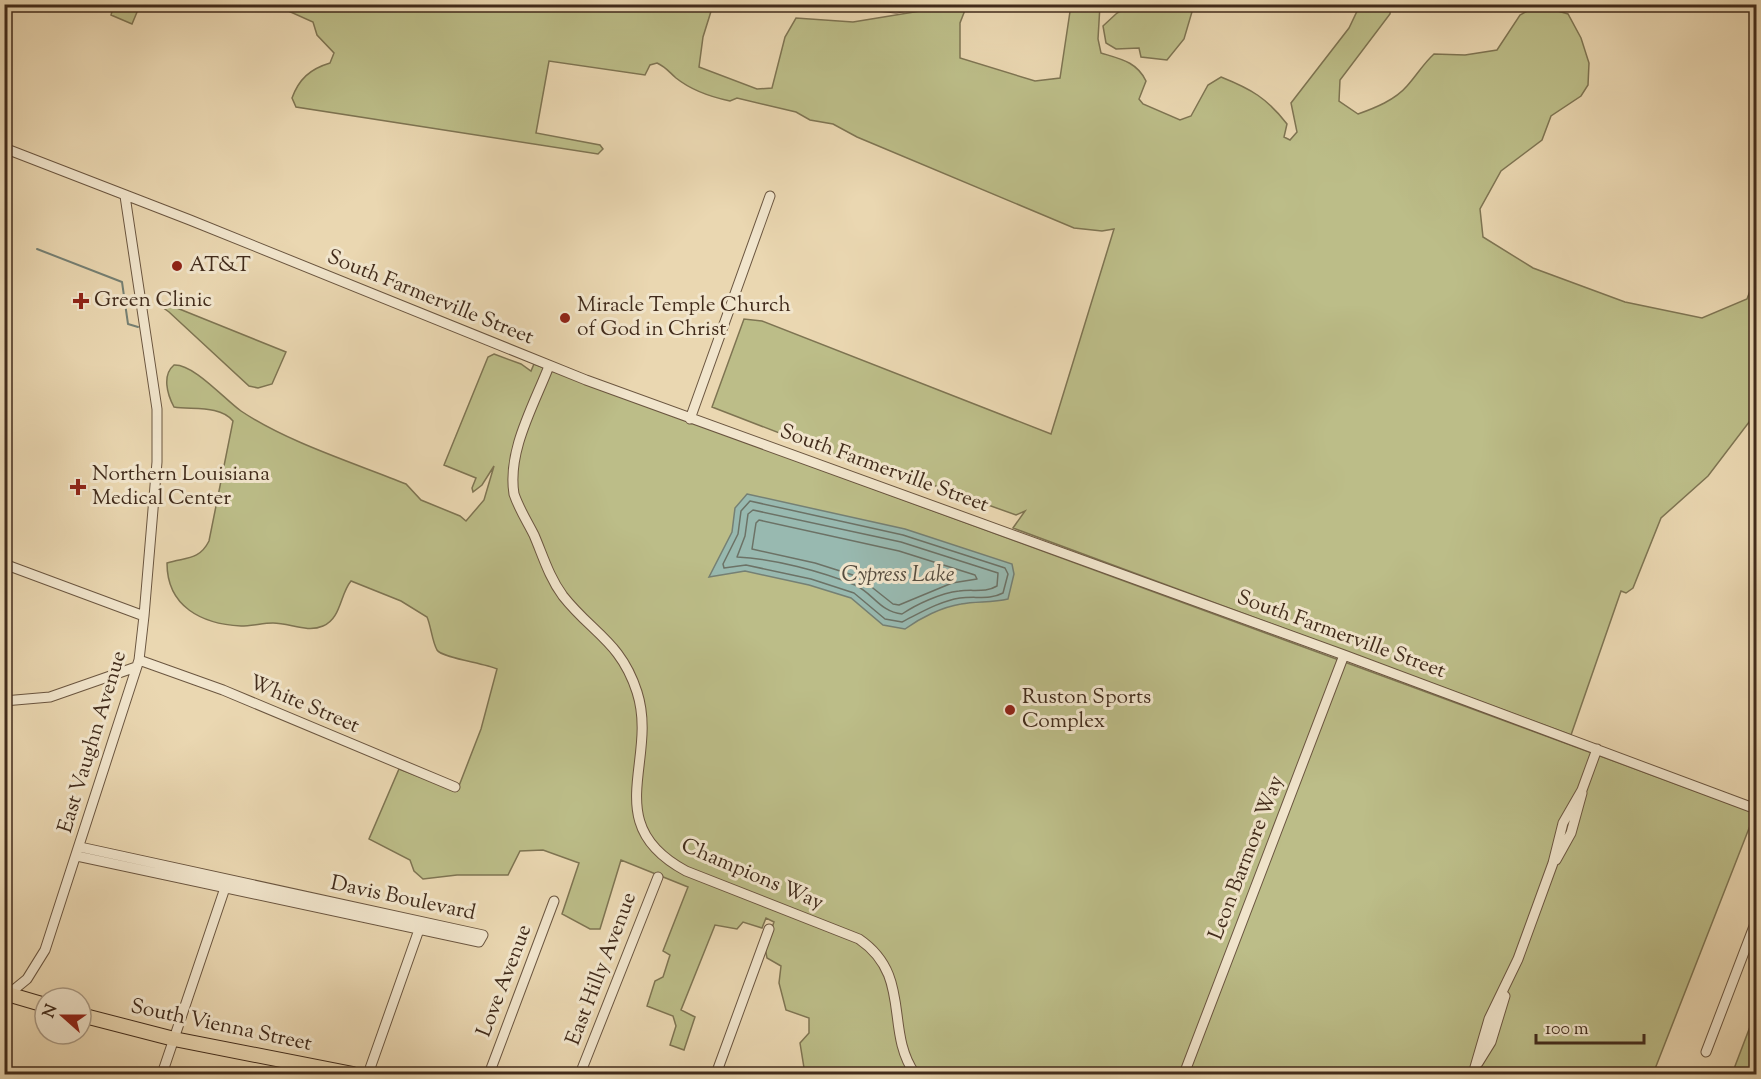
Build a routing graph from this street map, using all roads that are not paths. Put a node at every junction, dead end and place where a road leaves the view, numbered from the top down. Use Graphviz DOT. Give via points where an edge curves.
graph roads {
  1 [pos="856,4"];
  2 [pos="918,4"];
  3 [pos="4,148"];
  4 [pos="125,196"];
  5 [pos="770,196"];
  6 [pos="549,366"];
  7 [pos="690,419"];
  8 [pos="4,564"];
  9 [pos="144,616"];
  10 [pos="1344,655"];
  11 [pos="138,664"];
  12 [pos="4,701"];
  13 [pos="1597,749"];
  14 [pos="455,787"];
  15 [pos="1756,809"];
  16 [pos="78,852"];
  17 [pos="658,877"];
  18 [pos="227,884"];
  19 [pos="554,901"];
  20 [pos="1756,921"];
  21 [pos="421,926"];
  22 [pos="769,929"];
  23 [pos="6,995"];
  24 [pos="33,1002"];
  25 [pos="93,1018"];
  26 [pos="174,1039"];
  27 [pos="1706,1052"];
  28 [pos="1474,1071"];
  29 [pos="162,1074"];
  30 [pos="353,1074"];
  31 [pos="368,1074"];
  32 [pos="489,1074"];
  33 [pos="580,1074"];
  34 [pos="716,1074"];
  35 [pos="915,1074"];
  36 [pos="1184,1074"];
  1 -- 2 [label="street" via="896,8"];
  3 -- 4 [label="street, South Farmerville Street"];
  4 -- 6 [label="street, South Farmerville Street"];
  4 -- 9 [label="street, East Vaughn Avenue" via="156,409 157,462"];
  5 -- 7 [label="street"];
  6 -- 7 [label="street, South Farmerville Street"];
  6 -- 35 [label="street, Champions Way" via="515,456 514,494 553,581 613,645 629,670 641,714 635,796 643,830 663,856 686,871 859,939 872,948 882,958 890,976 903,1046"];
  7 -- 10 [label="street, South Farmerville Street"];
  8 -- 9 [label="street"];
  9 -- 11 [label="street, East Vaughn Avenue"];
  10 -- 13 [label="street, South Farmerville Street"];
  10 -- 36 [label="street, Leon Barmore Way"];
  11 -- 12 [label="street" via="50,697"];
  11 -- 14 [label="street, White Street" via="223,690"];
  11 -- 16 [label="street, East Vaughn Avenue"];
  13 -- 15 [label="street, South Farmerville Street"];
  13 -- 28 [label="street" via="1582,790 1563,823 1553,863 1506,987 1485,1029"];
  16 -- 18 [label="street, Davis Boulevard"];
  16 -- 23 [label="street, East Vaughn Avenue" via="45,950 31,974"];
  17 -- 33 [label="street, East Hilly Avenue"];
  18 -- 21 [label="street, Davis Boulevard"];
  18 -- 26 [label="street"];
  19 -- 32 [label="street, Love Avenue"];
  20 -- 27 [label="street"];
  21 -- 21 [label="street, Davis Boulevard" via="479,942 483,938 483,935"];
  21 -- 31 [label="street"];
  22 -- 34 [label="street"];
  23 -- 24 [label="highway"];
  25 -- 26 [label="highway, South Vienna Street"];
  26 -- 29 [label="street"];
  26 -- 30 [label="highway, South Vienna Street"];
}
